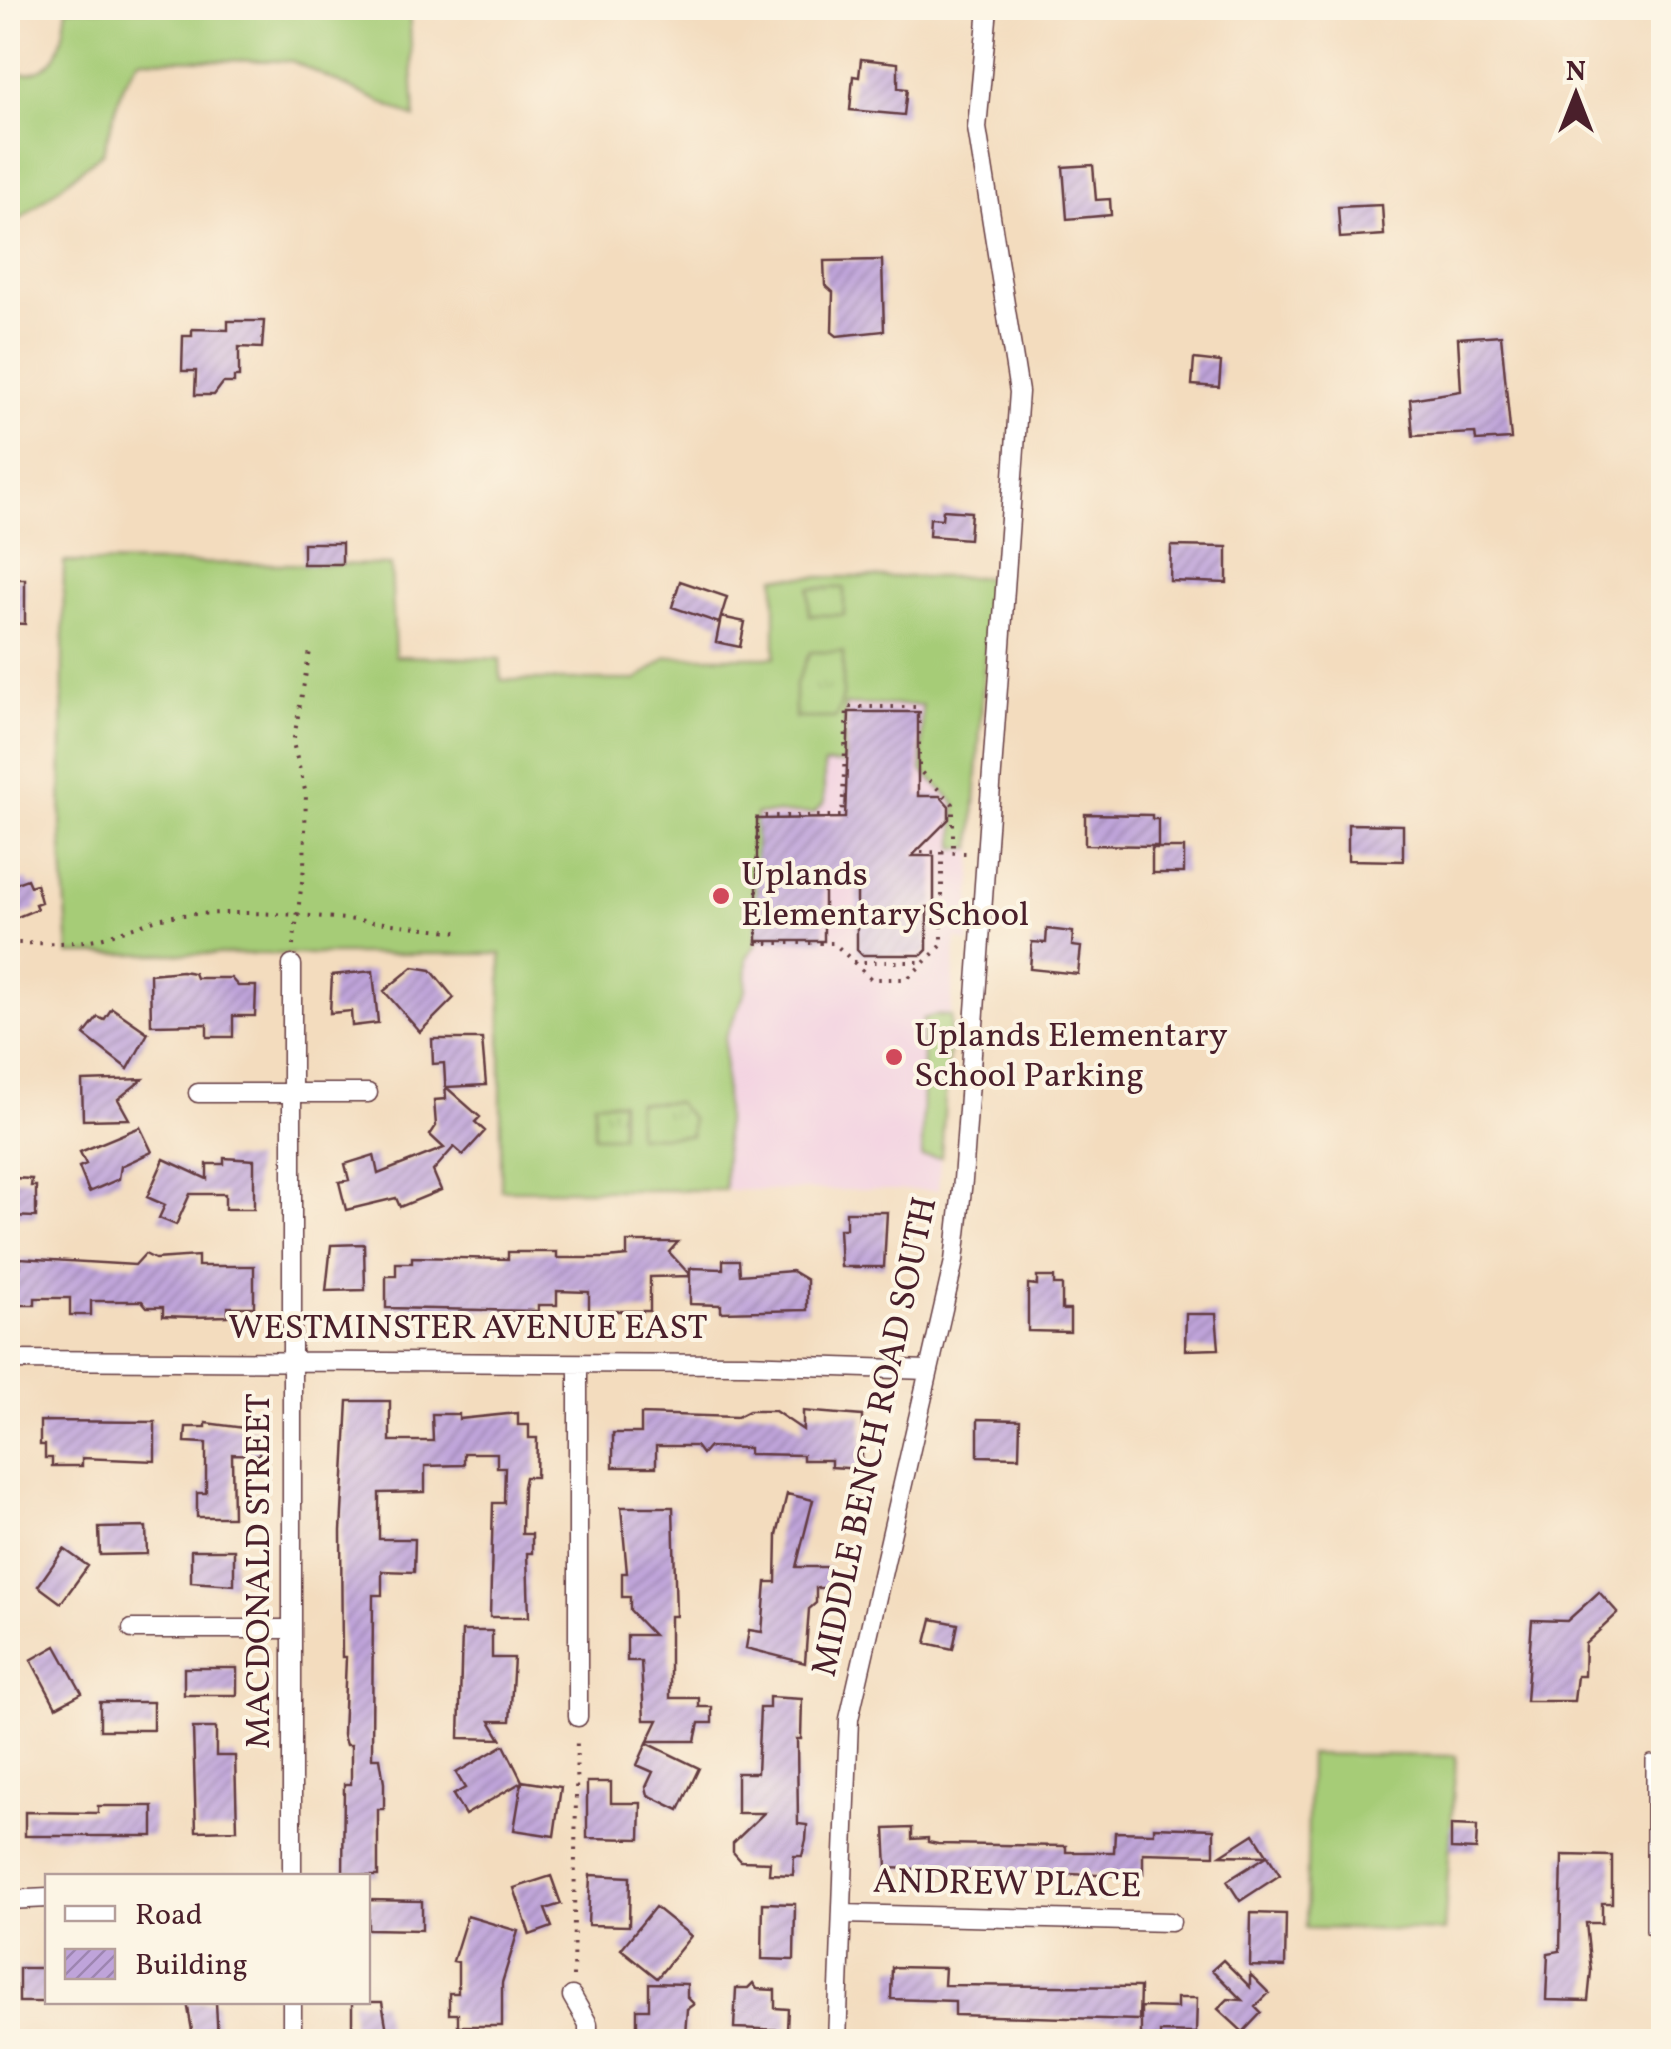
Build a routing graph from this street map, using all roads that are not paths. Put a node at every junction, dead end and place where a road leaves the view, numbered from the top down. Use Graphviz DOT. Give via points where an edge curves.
graph roads {
  1 [pos="988,8"];
  2 [pos="292,965"];
  3 [pos="198,1093"];
  4 [pos="368,1093"];
  5 [pos="292,1094"];
  6 [pos="8,1360"];
  7 [pos="292,1362"];
  8 [pos="578,1364"];
  9 [pos="928,1370"];
  10 [pos="132,1629"];
  11 [pos="292,1629"];
  12 [pos="578,1717"];
  13 [pos="1652,1760"];
  14 [pos="292,1874"];
  15 [pos="45,1898"];
  16 [pos="8,1900"];
  17 [pos="842,1914"];
  18 [pos="1171,1922"];
  19 [pos="1664,1931"];
  20 [pos="572,1996"];
  21 [pos="292,2004"];
  22 [pos="292,2042"];
  23 [pos="588,2042"];
  24 [pos="838,2042"];
  1 -- 9 [label="street, MIDDLE BENCH ROAD SOUTH" via="980,153 1020,392 960,1220"];
  2 -- 5 [label="street, MACDONALD STREET"];
  3 -- 5 [label="street"];
  4 -- 5 [label="street"];
  5 -- 7 [label="street, MACDONALD STREET"];
  6 -- 7 [label="street, WESTMINSTER AVENUE EAST"];
  7 -- 8 [label="street, WESTMINSTER AVENUE EAST"];
  7 -- 11 [label="street, MACDONALD STREET"];
  8 -- 9 [label="street, WESTMINSTER AVENUE EAST"];
  8 -- 12 [label="street"];
  9 -- 17 [label="street, MIDDLE BENCH ROAD SOUTH" via="849,1719"];
  10 -- 11 [label="street"];
  11 -- 14 [label="street, MACDONALD STREET"];
  13 -- 19 [label="lane" via="1651,1931"];
  15 -- 16 [label="street"];
  17 -- 18 [label="street, ANDREW PLACE"];
  17 -- 24 [label="street, MIDDLE BENCH ROAD SOUTH"];
  20 -- 23 [label="street" via="588,2024"];
  21 -- 22 [label="street"];
}
